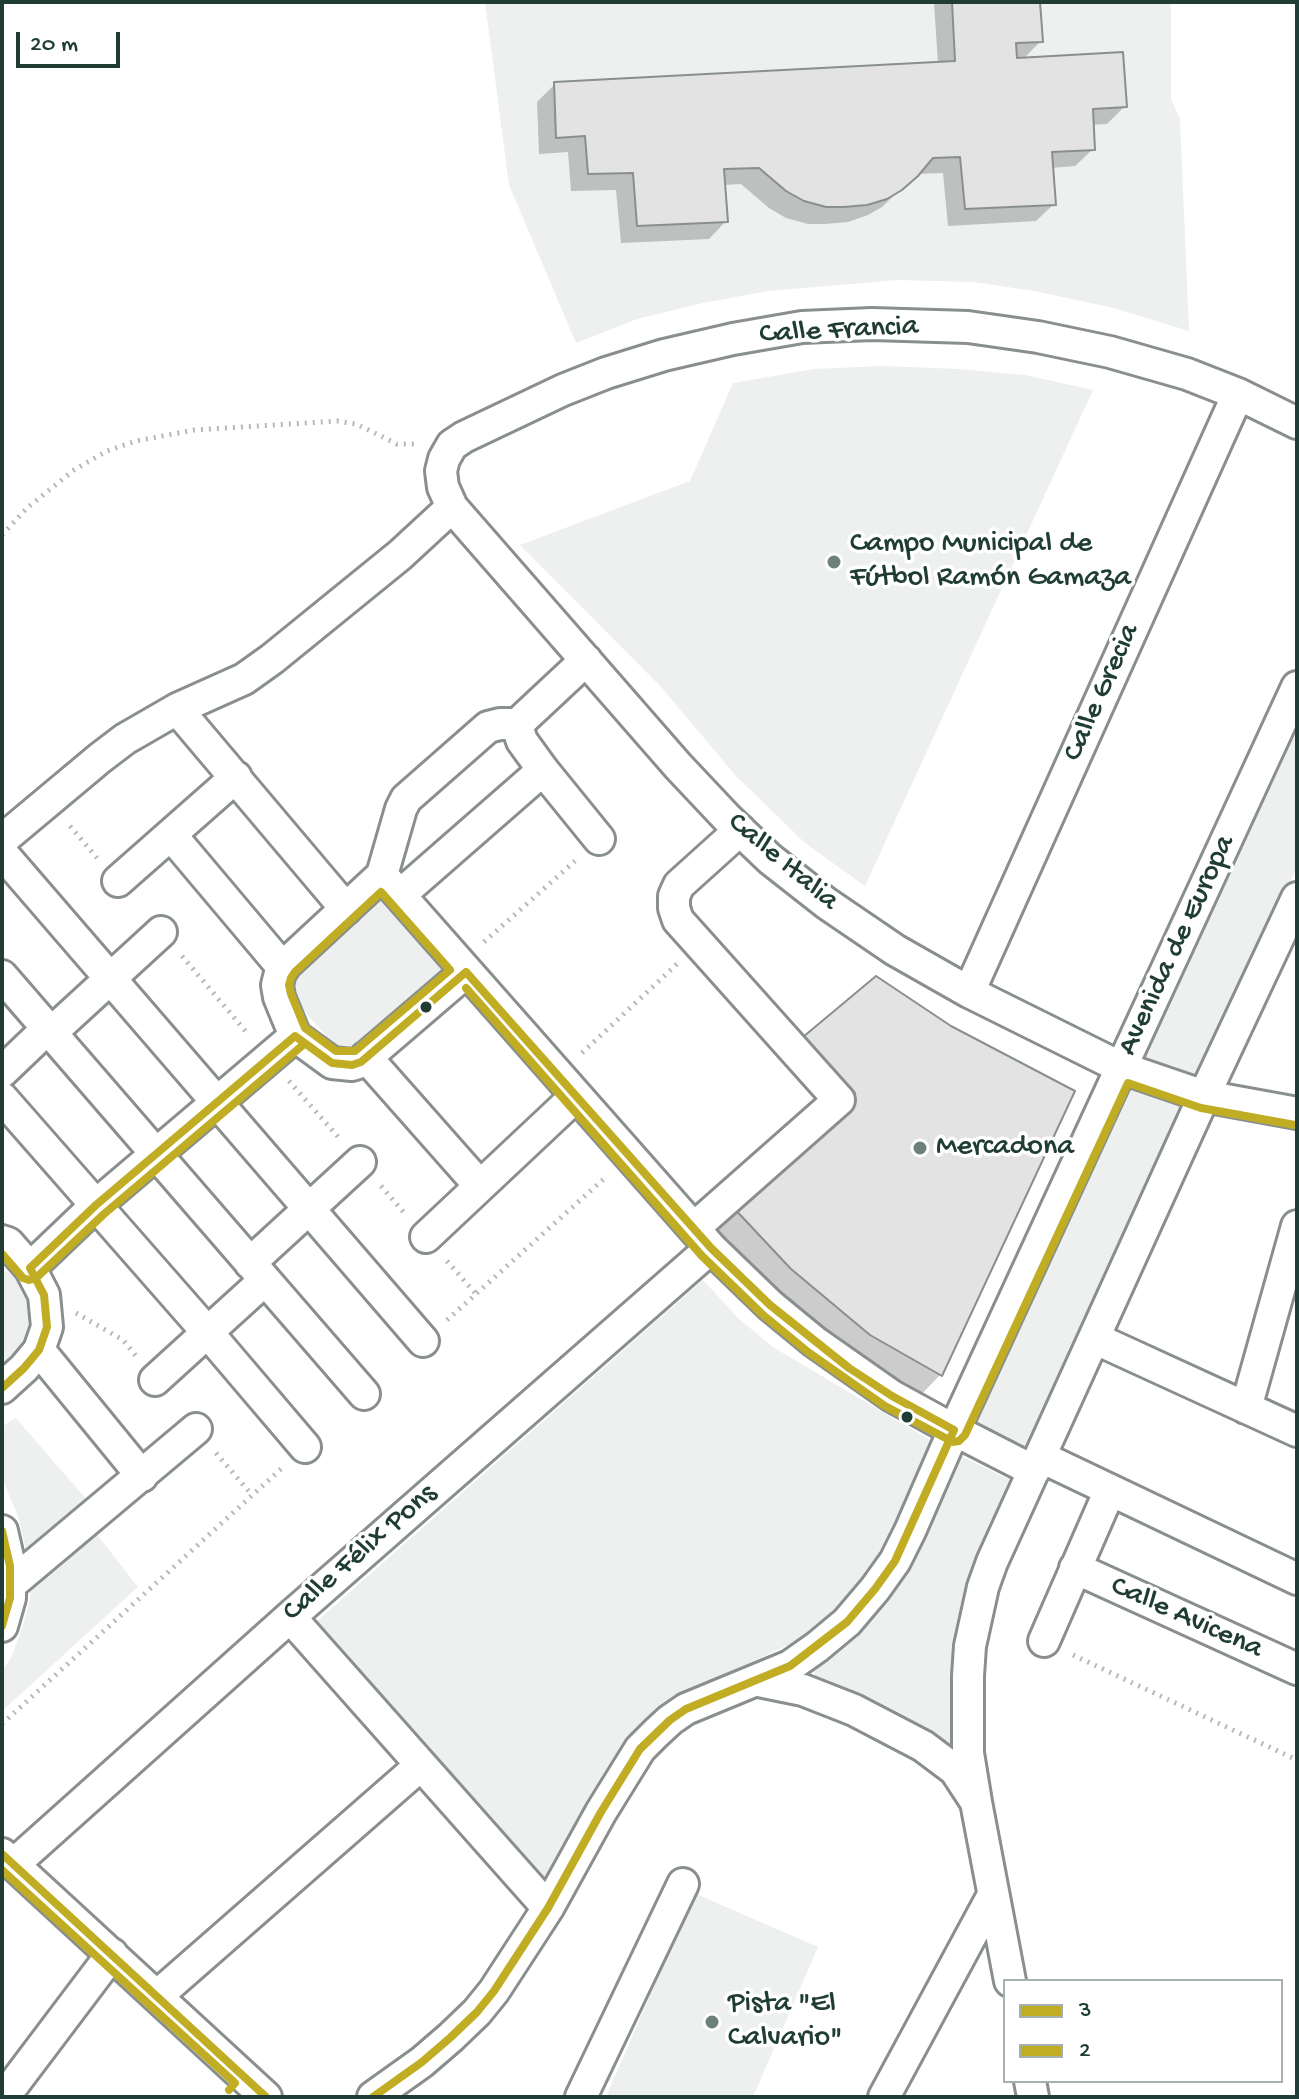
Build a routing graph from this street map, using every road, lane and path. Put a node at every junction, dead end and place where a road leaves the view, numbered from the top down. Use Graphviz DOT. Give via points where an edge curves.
graph roads {
  1 [pos="1238,394"];
  2 [pos="1297,423"];
  3 [pos="452,445"];
  4 [pos="452,507"];
  5 [pos="2,535"];
  6 [pos="586,660"];
  7 [pos="1297,687"];
  8 [pos="177,709"];
  9 [pos="519,724"];
  10 [pos="543,770"];
  11 [pos="236,777"];
  12 [pos="740,830"];
  13 [pos="171,835"];
  14 [pos="599,839"];
  15 [pos="2,840"];
  16 [pos="2,853"];
  17 [pos="118,881"];
  18 [pos="391,885"];
  19 [pos="1297,898"];
  20 [pos="346,909"];
  21 [pos="161,932"];
  22 [pos="699,943"];
  23 [pos="283,968"];
  24 [pos="463,968"];
  25 [pos="2,976"];
  26 [pos="111,978"];
  27 [pos="969,992"];
  28 [pos="50,1030"];
  29 [pos="295,1036"];
  30 [pos="366,1057"];
  31 [pos="1122,1068"];
  32 [pos="2,1072"];
  33 [pos="567,1086"];
  34 [pos="1204,1096"];
  35 [pos="2,1098"];
  36 [pos="218,1101"];
  37 [pos="1297,1113"];
  38 [pos="155,1154"];
  39 [pos="360,1162"];
  40 [pos="480,1186"];
  41 [pos="96,1205"];
  42 [pos="309,1208"];
  43 [pos="1297,1226"];
  44 [pos="426,1237"];
  45 [pos="702,1238"];
  46 [pos="2,1241"];
  47 [pos="30,1268"];
  48 [pos="257,1271"];
  49 [pos="208,1333"];
  50 [pos="1094,1338"];
  51 [pos="423,1341"];
  52 [pos="39,1350"];
  53 [pos="155,1380"];
  54 [pos="2,1388"];
  55 [pos="364,1394"];
  56 [pos="1246,1408"];
  57 [pos="196,1429"];
  58 [pos="954,1430"];
  59 [pos="1297,1431"];
  60 [pos="305,1447"];
  61 [pos="1037,1464"];
  62 [pos="142,1476"];
  63 [pos="1110,1490"];
  64 [pos="2,1531"];
  65 [pos="1075,1568"];
  66 [pos="1297,1579"];
  67 [pos="10,1585"];
  68 [pos="290,1617"];
  69 [pos="2,1626"];
  70 [pos="1044,1641"];
  71 [pos="1297,1669"];
  72 [pos="759,1681"];
  73 [pos="1297,1760"];
  74 [pos="421,1765"];
  75 [pos="976,1802"];
  76 [pos="8,1859"];
  77 [pos="683,1884"];
  78 [pos="993,1895"];
  79 [pos="548,1908"];
  80 [pos="112,1954"];
  81 [pos="1010,1979"];
  82 [pos="157,1996"];
  83 [pos="252,2092"];
  84 [pos="4,2097"];
  85 [pos="373,2097"];
  86 [pos="581,2097"];
  87 [pos="884,2097"];
  1 -- 2 [label="street, Calle Francia"];
  1 -- 3 [label="street, Calle Francia" via="1110,352 1038,337 968,327 802,327 692,348 606,373"];
  1 -- 27 [label="street, Calle Grecia"];
  3 -- 4 [label="street" via="441,471"];
  3 -- 5 [label="path" via="397,444 337,421 194,430 136,441 74,470"];
  4 -- 6 [label="street, Calle Italia"];
  4 -- 8 [label="street" via="272,659 244,679"];
  6 -- 9 [label="street"];
  6 -- 12 [label="street, Calle Italia"];
  7 -- 31 [label="street, Avenida de Europa"];
  8 -- 11 [label="street"];
  8 -- 15 [label="street" via="125,739"];
  9 -- 10 [label="street" via="522,741"];
  9 -- 18 [label="street" via="488,727 406,799"];
  10 -- 14 [label="street"];
  10 -- 18 [label="street"];
  11 -- 13 [label="street"];
  11 -- 20 [label="street"];
  12 -- 22 [label="street" via="679,885 674,896 678,920"];
  12 -- 27 [label="street, Calle Italia" via="826,903"];
  13 -- 17 [label="street"];
  13 -- 23 [label="street"];
  14 -- 24 [label="path"];
  16 -- 26 [label="street"];
  18 -- 20 [label="street"];
  18 -- 24 [label="street"];
  19 -- 34 [label="street"];
  20 -- 23 [label="street"];
  21 -- 26 [label="street"];
  22 -- 33 [label="path"];
  22 -- 45 [label="street, Calle Félix Pons" via="839,1100"];
  23 -- 29 [label="street" via="279,997"];
  24 -- 30 [label="street"];
  24 -- 33 [label="street"];
  25 -- 28 [label="street"];
  26 -- 28 [label="street"];
  26 -- 36 [label="street"];
  27 -- 31 [label="street, Calle Italia"];
  28 -- 32 [label="street"];
  28 -- 38 [label="street"];
  29 -- 30 [label="street" via="332,1063 352,1065"];
  29 -- 36 [label="street"];
  30 -- 40 [label="street"];
  31 -- 34 [label="street, Calle Italia"];
  31 -- 58 [label="street, Avenida de Europa"];
  33 -- 40 [label="street"];
  33 -- 45 [label="street"];
  34 -- 37 [label="street, Calle Italia"];
  34 -- 50 [label="street"];
  35 -- 41 [label="street"];
  36 -- 38 [label="street"];
  36 -- 42 [label="street"];
  38 -- 41 [label="street"];
  38 -- 48 [label="street"];
  39 -- 42 [label="street"];
  40 -- 44 [label="street"];
  41 -- 47 [label="street"];
  41 -- 49 [label="street"];
  42 -- 48 [label="street"];
  42 -- 51 [label="street"];
  43 -- 56 [label="street"];
  45 -- 58 [label="street" via="815,1342 892,1396"];
  45 -- 68 [label="street, Calle Félix Pons"];
  46 -- 47 [label="street"];
  47 -- 52 [label="street" via="44,1295 47,1327"];
  48 -- 49 [label="street"];
  48 -- 55 [label="street"];
  49 -- 53 [label="street"];
  49 -- 60 [label="street"];
  50 -- 56 [label="street"];
  50 -- 61 [label="street"];
  52 -- 54 [label="street"];
  52 -- 62 [label="street"];
  56 -- 59 [label="street"];
  57 -- 62 [label="street"];
  58 -- 61 [label="street"];
  58 -- 72 [label="street, Avenida de Europa" via="910,1531 875,1589 817,1647"];
  61 -- 63 [label="street"];
  61 -- 75 [label="street" via="992,1562 970,1646 967,1732"];
  62 -- 67 [label="street"];
  63 -- 65 [label="street"];
  63 -- 66 [label="street"];
  64 -- 67 [label="street"];
  65 -- 70 [label="street"];
  65 -- 71 [label="street, Calle Avicena"];
  67 -- 69 [label="street"];
  68 -- 74 [label="street"];
  68 -- 76 [label="street, Calle Félix Pons"];
  70 -- 73 [label="path"];
  72 -- 75 [label="street" via="829,1699 923,1746 955,1770"];
  72 -- 79 [label="street, Avenida de Europa" via="686,1709 640,1749"];
  74 -- 79 [label="street"];
  74 -- 82 [label="street"];
  75 -- 78 [label="street"];
  76 -- 80 [label="street"];
  77 -- 86 [label="street"];
  78 -- 81 [label="street"];
  78 -- 87 [label="street"];
  79 -- 85 [label="street, Avenida de Europa" via="477,2012"];
  80 -- 82 [label="street"];
  80 -- 84 [label="street"];
  82 -- 83 [label="street"];
}
